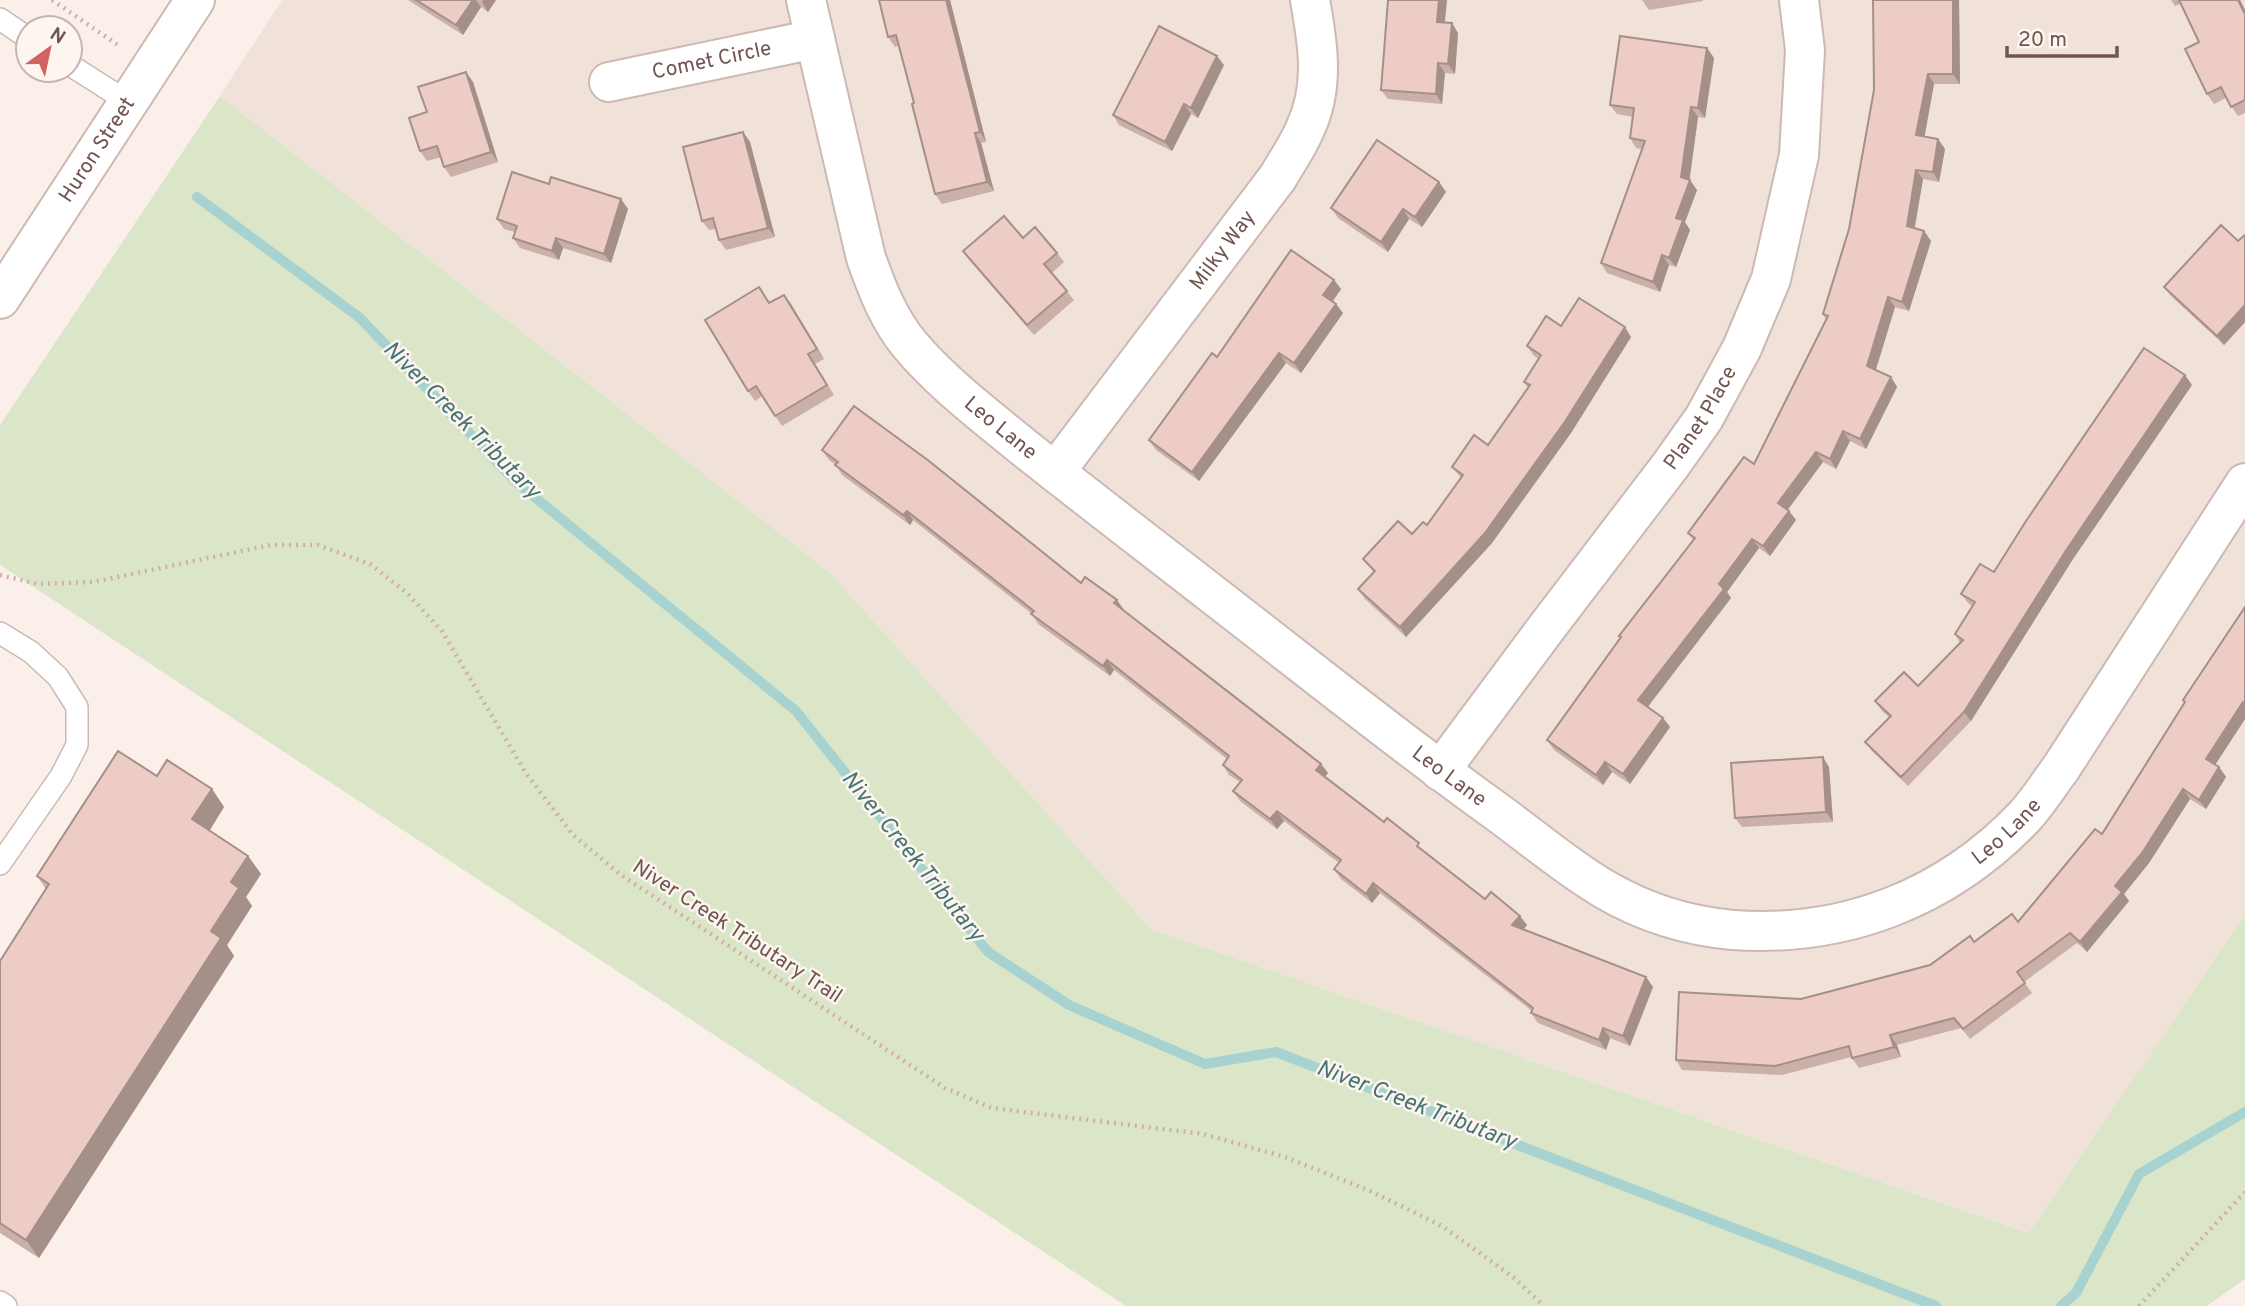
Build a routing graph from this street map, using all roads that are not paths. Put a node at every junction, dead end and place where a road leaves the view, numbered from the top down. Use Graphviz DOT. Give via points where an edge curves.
graph roads {
  1 [pos="195,0"];
  2 [pos="806,0"];
  3 [pos="1310,0"];
  4 [pos="1799,0"];
  5 [pos="815,39"];
  6 [pos="84,74"];
  7 [pos="609,82"];
  8 [pos="128,102"];
  9 [pos="0,299"];
  10 [pos="1055,472"];
  11 [pos="2245,483"];
  12 [pos="0,633"];
  13 [pos="1440,771"];
  14 [pos="0,864"];
  15 [pos="0,1302"];
  16 [pos="6,1306"];
  1 -- 8 [label="street, Huron Street"];
  2 -- 5 [label="street, Leo Lane"];
  3 -- 10 [label="street, Milky Way" via="1319,71 1305,130 1278,177"];
  4 -- 13 [label="street, Planet Place" via="1805,50 1799,155 1771,279 1742,348 1704,418 1670,466"];
  5 -- 7 [label="street, Comet Circle"];
  5 -- 10 [label="street, Leo Lane" via="866,258 900,333 966,401"];
  6 -- 8 [label="lane"];
  8 -- 9 [label="street, Huron Street"];
  10 -- 13 [label="street, Leo Lane"];
  11 -- 13 [label="street, Leo Lane" via="2028,814 1961,871 1917,896 1860,919 1802,930 1731,930 1637,906 1603,888"];
  12 -- 14 [label="lane" via="58,677 77,707 77,745"];
  15 -- 16 [label="lane"];
}
